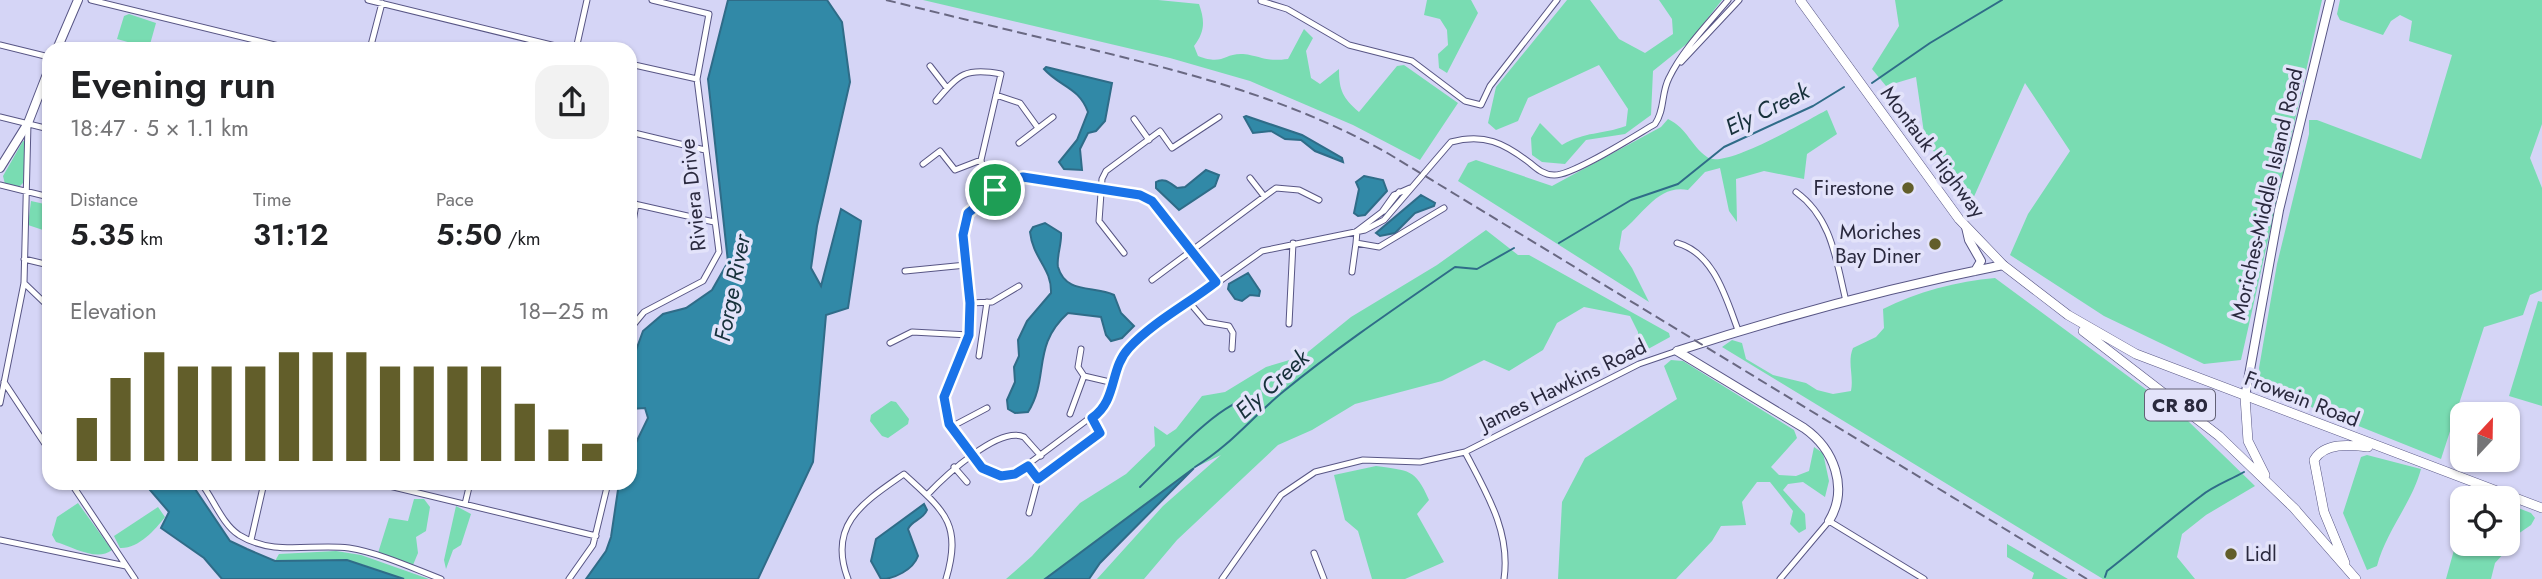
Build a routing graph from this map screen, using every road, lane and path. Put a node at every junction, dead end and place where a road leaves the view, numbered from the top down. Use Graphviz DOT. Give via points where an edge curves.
graph roads {
  1 [pos="78,0"];
  2 [pos="90,0"];
  3 [pos="368,0"];
  4 [pos="587,0"];
  5 [pos="652,0"];
  6 [pos="1291,0"];
  7 [pos="1557,0"];
  8 [pos="1728,0"];
  9 [pos="1739,0"];
  10 [pos="1800,0"];
  11 [pos="2330,0"];
  12 [pos="382,2"];
  13 [pos="1261,2"];
  14 [pos="1287,9"];
  15 [pos="60,42"];
  16 [pos="262,42"];
  17 [pos="372,42"];
  18 [pos="540,42"];
  19 [pos="578,42"];
  20 [pos="0,45"];
  21 [pos="42,55"];
  22 [pos="637,66"];
  23 [pos="930,66"];
  24 [pos="1674,69"];
  25 [pos="697,79"];
  26 [pos="42,87"];
  27 [pos="947,88"];
  28 [pos="996,95"];
  29 [pos="936,101"];
  30 [pos="0,117"];
  31 [pos="1053,117"];
  32 [pos="1219,117"];
  33 [pos="1134,118"];
  34 [pos="28,124"];
  35 [pos="42,127"];
  36 [pos="1038,128"];
  37 [pos="637,134"];
  38 [pos="1149,140"];
  39 [pos="1019,143"];
  40 [pos="705,150"];
  41 [pos="981,160"];
  42 [pos="923,164"];
  43 [pos="0,168"];
  44 [pos="1250,178"];
  45 [pos="0,185"];
  46 [pos="1410,188"];
  47 [pos="1101,189"];
  48 [pos="995,190"];
  49 [pos="25,191"];
  50 [pos="1796,192"];
  51 [pos="42,195"];
  52 [pos="1264,196"];
  53 [pos="1319,200"];
  54 [pos="637,204"];
  55 [pos="1444,208"];
  56 [pos="1382,212"];
  57 [pos="1387,218"];
  58 [pos="714,222"];
  59 [pos="1966,227"];
  60 [pos="1357,231"];
  61 [pos="1293,243"];
  62 [pos="1356,243"];
  63 [pos="1677,243"];
  64 [pos="1191,250"];
  65 [pos="1124,253"];
  66 [pos="24,259"];
  67 [pos="42,263"];
  68 [pos="966,265"];
  69 [pos="2003,265"];
  70 [pos="905,271"];
  71 [pos="1975,271"];
  72 [pos="1352,272"];
  73 [pos="1152,280"];
  74 [pos="1216,282"];
  75 [pos="24,283"];
  76 [pos="1019,286"];
  77 [pos="42,300"];
  78 [pos="1846,301"];
  79 [pos="987,302"];
  80 [pos="970,303"];
  81 [pos="1190,303"];
  82 [pos="2057,307"];
  83 [pos="637,321"];
  84 [pos="1289,324"];
  85 [pos="1738,330"];
  86 [pos="969,335"];
  87 [pos="890,343"];
  88 [pos="1081,349"];
  89 [pos="1232,349"];
  90 [pos="1677,351"];
  91 [pos="979,356"];
  92 [pos="1084,376"];
  93 [pos="4,382"];
  94 [pos="1114,383"];
  95 [pos="2245,397"];
  96 [pos="0,403"];
  97 [pos="986,408"];
  98 [pos="1070,414"];
  99 [pos="1092,418"];
  100 [pos="951,427"];
  101 [pos="42,439"];
  102 [pos="2384,449"];
  103 [pos="1465,452"];
  104 [pos="1041,456"];
  105 [pos="971,457"];
  106 [pos="1028,466"];
  107 [pos="954,467"];
  108 [pos="1038,479"];
  109 [pos="967,482"];
  110 [pos="76,490"];
  111 [pos="206,490"];
  112 [pos="262,490"];
  113 [pos="405,490"];
  114 [pos="468,490"];
  115 [pos="606,490"];
  116 [pos="927,495"];
  117 [pos="465,505"];
  118 [pos="2542,508"];
  119 [pos="2295,510"];
  120 [pos="1029,513"];
  121 [pos="1829,521"];
  122 [pos="596,536"];
  123 [pos="0,540"];
  124 [pos="251,540"];
  125 [pos="1314,554"];
  126 [pos="126,566"];
  127 [pos="2349,571"];
  128 [pos="135,579"];
  129 [pos="441,579"];
  130 [pos="569,579"];
  131 [pos="848,579"];
  132 [pos="946,579"];
  133 [pos="1222,579"];
  134 [pos="1324,579"];
  135 [pos="1504,579"];
  136 [pos="1780,579"];
  137 [pos="1924,579"];
  138 [pos="2356,579"];
  1 -- 15 [label="street"];
  2 -- 16 [label="street"];
  3 -- 12 [label="street"];
  4 -- 19 [label="street"];
  5 -- 25 [label="street, Riviera Drive" via="709,14"];
  6 -- 14 [label="street"];
  7 -- 14 [label="street" via="1490,86 1481,105 1465,101 1412,61 1349,44"];
  8 -- 24 [label="street"];
  9 -- 24 [label="street"];
  10 -- 59 [label="main road, Montauk Highway / CR 80"];
  11 -- 95 [label="street, Moriches-Middle Island Road" via="2279,210"];
  12 -- 17 [label="street"];
  12 -- 18 [label="street"];
  13 -- 14 [label="street"];
  20 -- 21 [label="street"];
  22 -- 25 [label="street"];
  23 -- 27 [label="street"];
  24 -- 46 [label="street" via="1655,124 1564,174 1543,173 1495,140 1466,138 1441,150"];
  25 -- 40 [label="street, Riviera Drive"];
  26 -- 34 [label="street"];
  27 -- 28 [label="street" via="976,69 1001,74"];
  27 -- 29 [label="street"];
  28 -- 36 [label="street" via="1020,103"];
  28 -- 41 [label="street"];
  30 -- 34 [label="street"];
  31 -- 36 [label="street"];
  32 -- 38 [label="street" via="1172,148 1160,131"];
  33 -- 38 [label="street"];
  34 -- 35 [label="street"];
  34 -- 43 [label="street"];
  34 -- 49 [label="street"];
  36 -- 39 [label="street"];
  37 -- 40 [label="street"];
  38 -- 47 [label="street" via="1106,171"];
  40 -- 58 [label="street, Riviera Drive"];
  41 -- 42 [label="street" via="955,170 940,151"];
  41 -- 48 [label="street"];
  44 -- 52 [label="street"];
  45 -- 49 [label="street"];
  46 -- 56 [label="street" via="1399,192"];
  46 -- 57 [label="street"];
  47 -- 48 [label="street" via="1023,177"];
  47 -- 64 [label="street" via="1152,201"];
  47 -- 65 [label="street" via="1099,220"];
  48 -- 68 [label="street" via="968,213 963,235"];
  49 -- 51 [label="street"];
  49 -- 66 [label="street"];
  50 -- 78 [label="street" via="1818,212 1828,230"];
  52 -- 53 [label="street" via="1276,188 1299,190"];
  52 -- 64 [label="street"];
  54 -- 58 [label="street"];
  55 -- 62 [label="street" via="1379,247"];
  56 -- 57 [label="street"];
  56 -- 60 [label="street"];
  57 -- 60 [label="street"];
  58 -- 83 [label="street, Riviera Drive" via="719,252 703,281"];
  59 -- 69 [label="main road, Montauk Highway / CR 80"];
  59 -- 71 [label="street" via="1981,261"];
  60 -- 61 [label="street"];
  60 -- 62 [label="street"];
  61 -- 74 [label="street" via="1262,251"];
  61 -- 84 [label="street"];
  62 -- 72 [label="street"];
  63 -- 85 [label="street" via="1688,246 1718,279"];
  64 -- 73 [label="street"];
  64 -- 74 [label="street"];
  66 -- 67 [label="street"];
  66 -- 75 [label="street"];
  68 -- 70 [label="street"];
  68 -- 80 [label="street"];
  69 -- 71 [label="street, James Hawkins Road"];
  69 -- 82 [label="main road, Montauk Highway / CR 80"];
  71 -- 78 [label="street, James Hawkins Road"];
  74 -- 81 [label="street"];
  75 -- 77 [label="street"];
  75 -- 93 [label="street"];
  76 -- 79 [label="street" via="999,300"];
  78 -- 85 [label="street, James Hawkins Road"];
  79 -- 80 [label="street"];
  79 -- 91 [label="street"];
  80 -- 86 [label="street"];
  81 -- 89 [label="street" via="1206,322 1228,326 1233,333"];
  81 -- 94 [label="street" via="1127,349"];
  82 -- 95 [label="main road, Frowein Road / CR 80" via="2128,351"];
  82 -- 119 [label="main road, CR 80" via="2219,436"];
  85 -- 90 [label="street, James Hawkins Road"];
  86 -- 87 [label="street" via="912,332"];
  86 -- 100 [label="street" via="944,397"];
  88 -- 92 [label="street" via="1078,367"];
  90 -- 103 [label="street, James Hawkins Road" via="1627,370"];
  90 -- 121 [label="street" via="1822,443 1838,481"];
  92 -- 94 [label="street"];
  92 -- 98 [label="street"];
  93 -- 96 [label="street"];
  93 -- 101 [label="street"];
  94 -- 99 [label="street" via="1108,401"];
  95 -- 102 [label="main road, Frowein Road"];
  95 -- 119 [label="main road, CR 80" via="2245,426 2252,454"];
  97 -- 100 [label="street"];
  99 -- 104 [label="street"];
  99 -- 108 [label="street" via="1100,430 1098,436"];
  100 -- 105 [label="street"];
  102 -- 118 [label="main road, Frowein Road"];
  102 -- 127 [label="main road" via="2339,446 2314,460 2324,512"];
  103 -- 133 [label="street, James Hawkins Road" via="1420,462 1363,460 1315,472 1280,495"];
  103 -- 135 [label="street" via="1496,510 1505,550"];
  104 -- 105 [label="street" via="1032,443 1015,434"];
  104 -- 106 [label="street"];
  105 -- 106 [label="street" via="1001,476"];
  105 -- 107 [label="street"];
  106 -- 108 [label="street"];
  107 -- 109 [label="street"];
  107 -- 116 [label="street"];
  108 -- 120 [label="street"];
  110 -- 126 [label="street"];
  111 -- 124 [label="street" via="236,534"];
  112 -- 124 [label="street"];
  113 -- 117 [label="street"];
  114 -- 117 [label="street"];
  115 -- 122 [label="street"];
  116 -- 131 [label="street" via="904,474 860,505 842,541 841,562"];
  116 -- 132 [label="street" via="946,514 952,528"];
  117 -- 122 [label="street"];
  119 -- 127 [label="main road, CR 80"];
  121 -- 136 [label="street"];
  121 -- 137 [label="street"];
  122 -- 130 [label="street"];
  123 -- 126 [label="street"];
  124 -- 129 [label="street" via="280,550 335,547 363,551"];
  125 -- 134 [label="street"];
  126 -- 128 [label="street"];
  127 -- 138 [label="main road, CR 80"];
}
